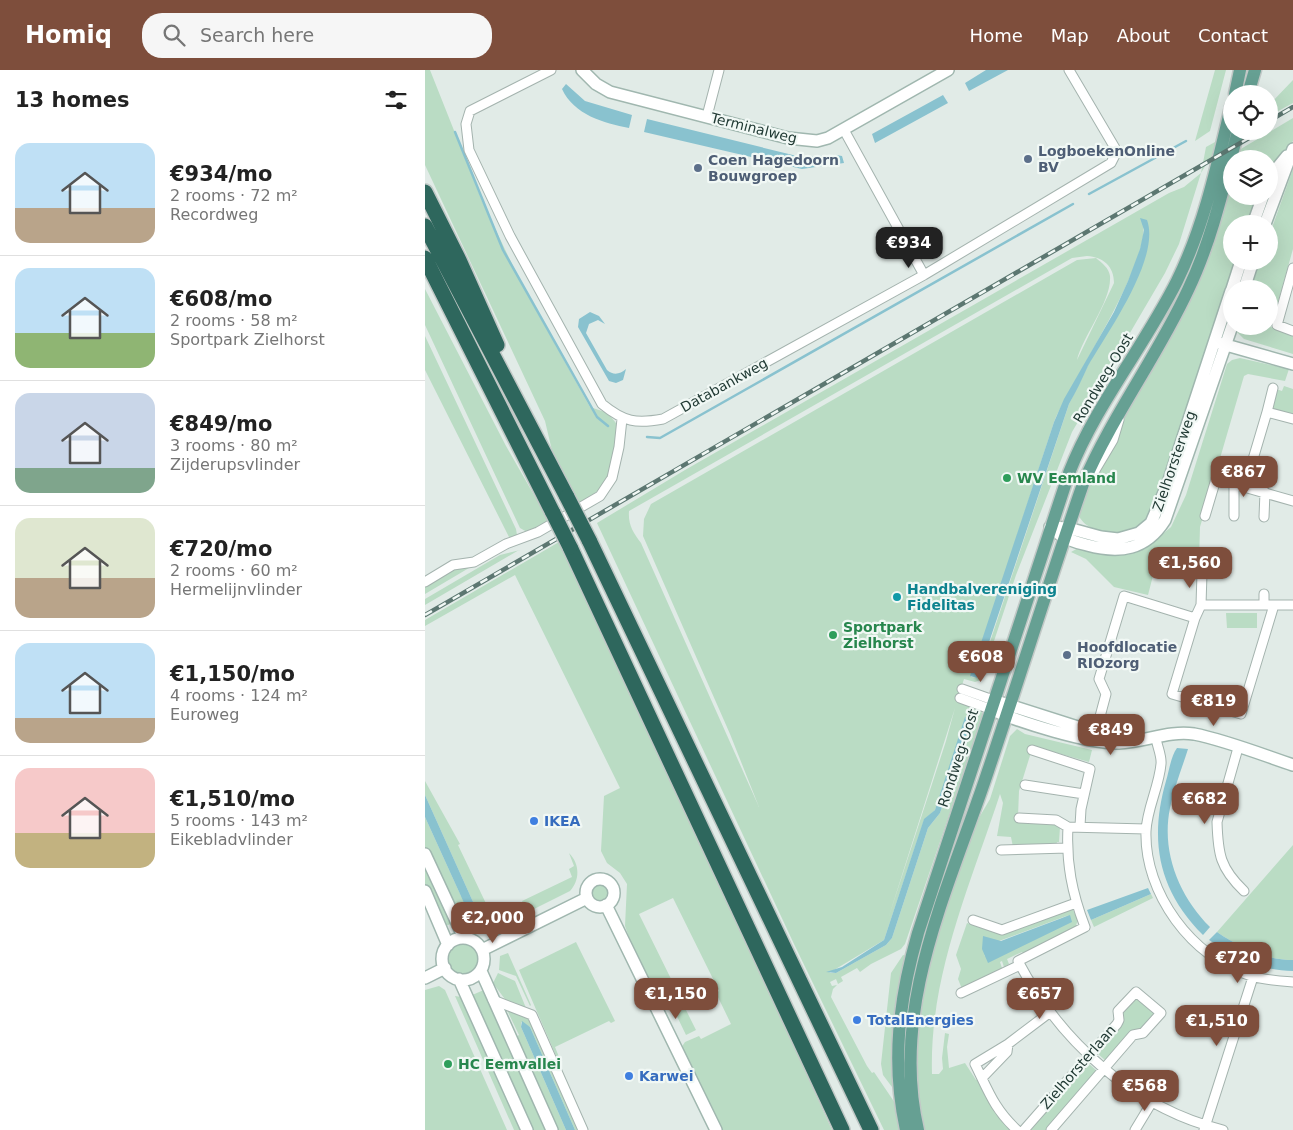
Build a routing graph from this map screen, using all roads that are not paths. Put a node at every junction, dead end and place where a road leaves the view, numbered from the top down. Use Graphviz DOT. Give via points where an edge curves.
graph roads {
  1 [pos="551,70"];
  2 [pos="582,70"];
  3 [pos="719,70"];
  4 [pos="948,70"];
  5 [pos="1069,70"];
  6 [pos="1241,70"];
  7 [pos="1255,70"];
  8 [pos="1237,85"];
  9 [pos="1251,85"];
  10 [pos="707,116"];
  11 [pos="844,130"];
  12 [pos="1223,138"];
  13 [pos="1236,140"];
  14 [pos="1293,149"];
  15 [pos="1278,167"];
  16 [pos="425,192"];
  17 [pos="1268,215"];
  18 [pos="425,226"];
  19 [pos="425,258"];
  20 [pos="1293,268"];
  21 [pos="924,275"];
  22 [pos="1223,330"];
  23 [pos="1293,330"];
  24 [pos="1226,335"];
  25 [pos="1220,343"];
  26 [pos="1293,364"];
  27 [pos="1273,388"];
  28 [pos="1267,412"];
  29 [pos="525,416"];
  30 [pos="622,419"];
  31 [pos="1293,419"];
  32 [pos="1235,483"];
  33 [pos="1245,486"];
  34 [pos="1265,492"];
  35 [pos="1293,501"];
  36 [pos="1205,516"];
  37 [pos="1234,516"];
  38 [pos="1264,516"];
  39 [pos="1050,527"];
  40 [pos="1066,533"];
  41 [pos="1202,573"];
  42 [pos="425,582"];
  43 [pos="1264,594"];
  44 [pos="1201,605"];
  45 [pos="1264,605"];
  46 [pos="1274,605"];
  47 [pos="1293,605"];
  48 [pos="1195,618"];
  49 [pos="961,694"];
  50 [pos="992,704"];
  51 [pos="1008,711"];
  52 [pos="1094,736"];
  53 [pos="1156,738"];
  54 [pos="1238,748"];
  55 [pos="1032,750"];
  56 [pos="1293,765"];
  57 [pos="1025,786"];
  58 [pos="1084,794"];
  59 [pos="1019,818"];
  60 [pos="1080,826"];
  61 [pos="1068,827"];
  62 [pos="1146,829"];
  63 [pos="1067,848"];
  64 [pos="1001,850"];
  65 [pos="425,854"];
  66 [pos="425,891"];
  67 [pos="1244,891"];
  68 [pos="587,898"];
  69 [pos="1076,902"];
  70 [pos="606,905"];
  71 [pos="973,920"];
  72 [pos="464,938"];
  73 [pos="448,945"];
  74 [pos="482,950"];
  75 [pos="1020,964"];
  76 [pos="445,968"];
  77 [pos="481,971"];
  78 [pos="1253,977"];
  79 [pos="425,978"];
  80 [pos="459,979"];
  81 [pos="1293,982"];
  82 [pos="961,993"];
  83 [pos="493,1000"];
  84 [pos="1049,1013"];
  85 [pos="1008,1044"];
  86 [pos="1089,1055"];
  87 [pos="1105,1068"];
  88 [pos="982,1078"];
  89 [pos="1152,1102"];
  90 [pos="1204,1128"];
  91 [pos="527,1130"];
  92 [pos="552,1130"];
  93 [pos="583,1130"];
  94 [pos="715,1130"];
  95 [pos="842,1130"];
  96 [pos="871,1130"];
  97 [pos="906,1130"];
  98 [pos="918,1130"];
  99 [pos="1017,1130"];
  100 [pos="1024,1130"];
  101 [pos="1051,1130"];
  102 [pos="1135,1130"];
  103 [pos="1223,1130"];
  1 -- 30 [label="street" via="470,111 466,124 469,150 510,236 602,404"];
  2 -- 10 [label="street, Terminalweg" via="610,92"];
  3 -- 10 [label="street"];
  4 -- 11 [label="street, Terminalweg"];
  5 -- 21 [label="street, Databankweg" via="1115,148 1111,163"];
  6 -- 8 [label="main road"];
  7 -- 9 [label="main road"];
  10 -- 11 [label="street, Terminalweg" via="803,140 817,141"];
  11 -- 21 [label="street"];
  12 -- 39 [label="main road, Rondweg-Oost" via="1192,247 1164,306 1084,439"];
  13 -- 40 [label="main road" via="1217,214 1197,270 1175,316 1097,452"];
  14 -- 15 [label="street"];
  14 -- 17 [label="street"];
  16 -- 29 [label="highway" via="487,319"];
  18 -- 29 [label="highway"];
  19 -- 95 [label="highway, bridge" via="570,547"];
  20 -- 23 [label="street" via="1277,325"];
  21 -- 30 [label="street, Databankweg" via="663,419 647,422"];
  22 -- 25 [label="street, Zielhorsterweg"];
  24 -- 25 [label="street, Zielhorsterweg"];
  25 -- 26 [label="street"];
  25 -- 40 [label="street, Zielhorsterweg" via="1169,508 1157,532 1139,545 1120,550 1101,549"];
  27 -- 28 [label="street"];
  28 -- 31 [label="street"];
  28 -- 33 [label="street"];
  29 -- 96 [label="highway, bridge" via="589,540"];
  30 -- 42 [label="street" via="612,478 600,496 538,532 506,544 474,562 453,565"];
  32 -- 33 [label="street"];
  32 -- 36 [label="street" via="1216,479"];
  32 -- 37 [label="street"];
  33 -- 34 [label="street"];
  34 -- 35 [label="street"];
  34 -- 38 [label="street"];
  39 -- 40 [label="street, Zielhorsterweg"];
  39 -- 50 [label="main road, Rondweg-Oost"];
  40 -- 51 [label="main road"];
  41 -- 44 [label="street"];
  43 -- 45 [label="street"];
  44 -- 45 [label="street"];
  44 -- 48 [label="street"];
  45 -- 46 [label="street"];
  46 -- 47 [label="street"];
  46 -- 48 [label="street" via="1241,714 1172,694"];
  48 -- 52 [label="street" via="1124,596 1099,679 1107,694"];
  49 -- 50 [label="street"];
  50 -- 51 [label="street"];
  50 -- 97 [label="main road, Rondweg-Oost" via="903,988 897,1074"];
  51 -- 52 [label="street"];
  51 -- 98 [label="main road" via="921,978 911,1030 910,1057"];
  52 -- 53 [label="street" via="1130,742"];
  53 -- 54 [label="street" via="1195,734"];
  53 -- 62 [label="street" via="1161,763"];
  54 -- 56 [label="street"];
  54 -- 67 [label="street" via="1217,828 1221,863"];
  55 -- 58 [label="street" via="1090,769"];
  57 -- 58 [label="street"];
  58 -- 60 [label="street"];
  59 -- 61 [label="street" via="1056,820"];
  60 -- 61 [label="street"];
  60 -- 62 [label="street"];
  61 -- 63 [label="street"];
  62 -- 78 [label="street" via="1148,858 1161,896 1178,924 1223,962"];
  63 -- 64 [label="street"];
  63 -- 69 [label="street"];
  65 -- 72 [label="street"];
  66 -- 73 [label="street"];
  68 -- 70 [label="street" via="595,906"];
  68 -- 70 [label="street" via="589,884 597,879 604,880 613,889 612,900"];
  68 -- 74 [label="street"];
  69 -- 71 [label="street" via="1002,930"];
  69 -- 75 [label="street" via="1085,926 1018,961"];
  70 -- 94 [label="street"];
  72 -- 73 [label="street"];
  72 -- 74 [label="street" via="475,942"];
  73 -- 76 [label="street" via="443,957"];
  74 -- 77 [label="street" via="484,961"];
  75 -- 82 [label="street"];
  75 -- 84 [label="street"];
  76 -- 79 [label="street"];
  76 -- 80 [label="street" via="451,976"];
  77 -- 80 [label="street" via="472,978"];
  77 -- 83 [label="street"];
  78 -- 81 [label="street"];
  78 -- 90 [label="street"];
  80 -- 91 [label="street"];
  83 -- 92 [label="street"];
  83 -- 93 [label="street" via="532,1015"];
  84 -- 85 [label="street"];
  84 -- 86 [label="street"];
  85 -- 88 [label="street" via="1007,1052"];
  85 -- 88 [label="street" via="975,1064"];
  86 -- 87 [label="street"];
  86 -- 87 [label="street, Zielhorsterlaan" via="1119,1020 1118,1011 1136,992 1161,1013 1143,1033 1133,1035"];
  86 -- 100 [label="street, Zielhorsterlaan"];
  87 -- 89 [label="street"];
  87 -- 101 [label="street, Zielhorsterlaan"];
  88 -- 99 [label="street" via="1001,1116"];
  89 -- 90 [label="street"];
  89 -- 102 [label="street"];
  90 -- 103 [label="street"];
}
